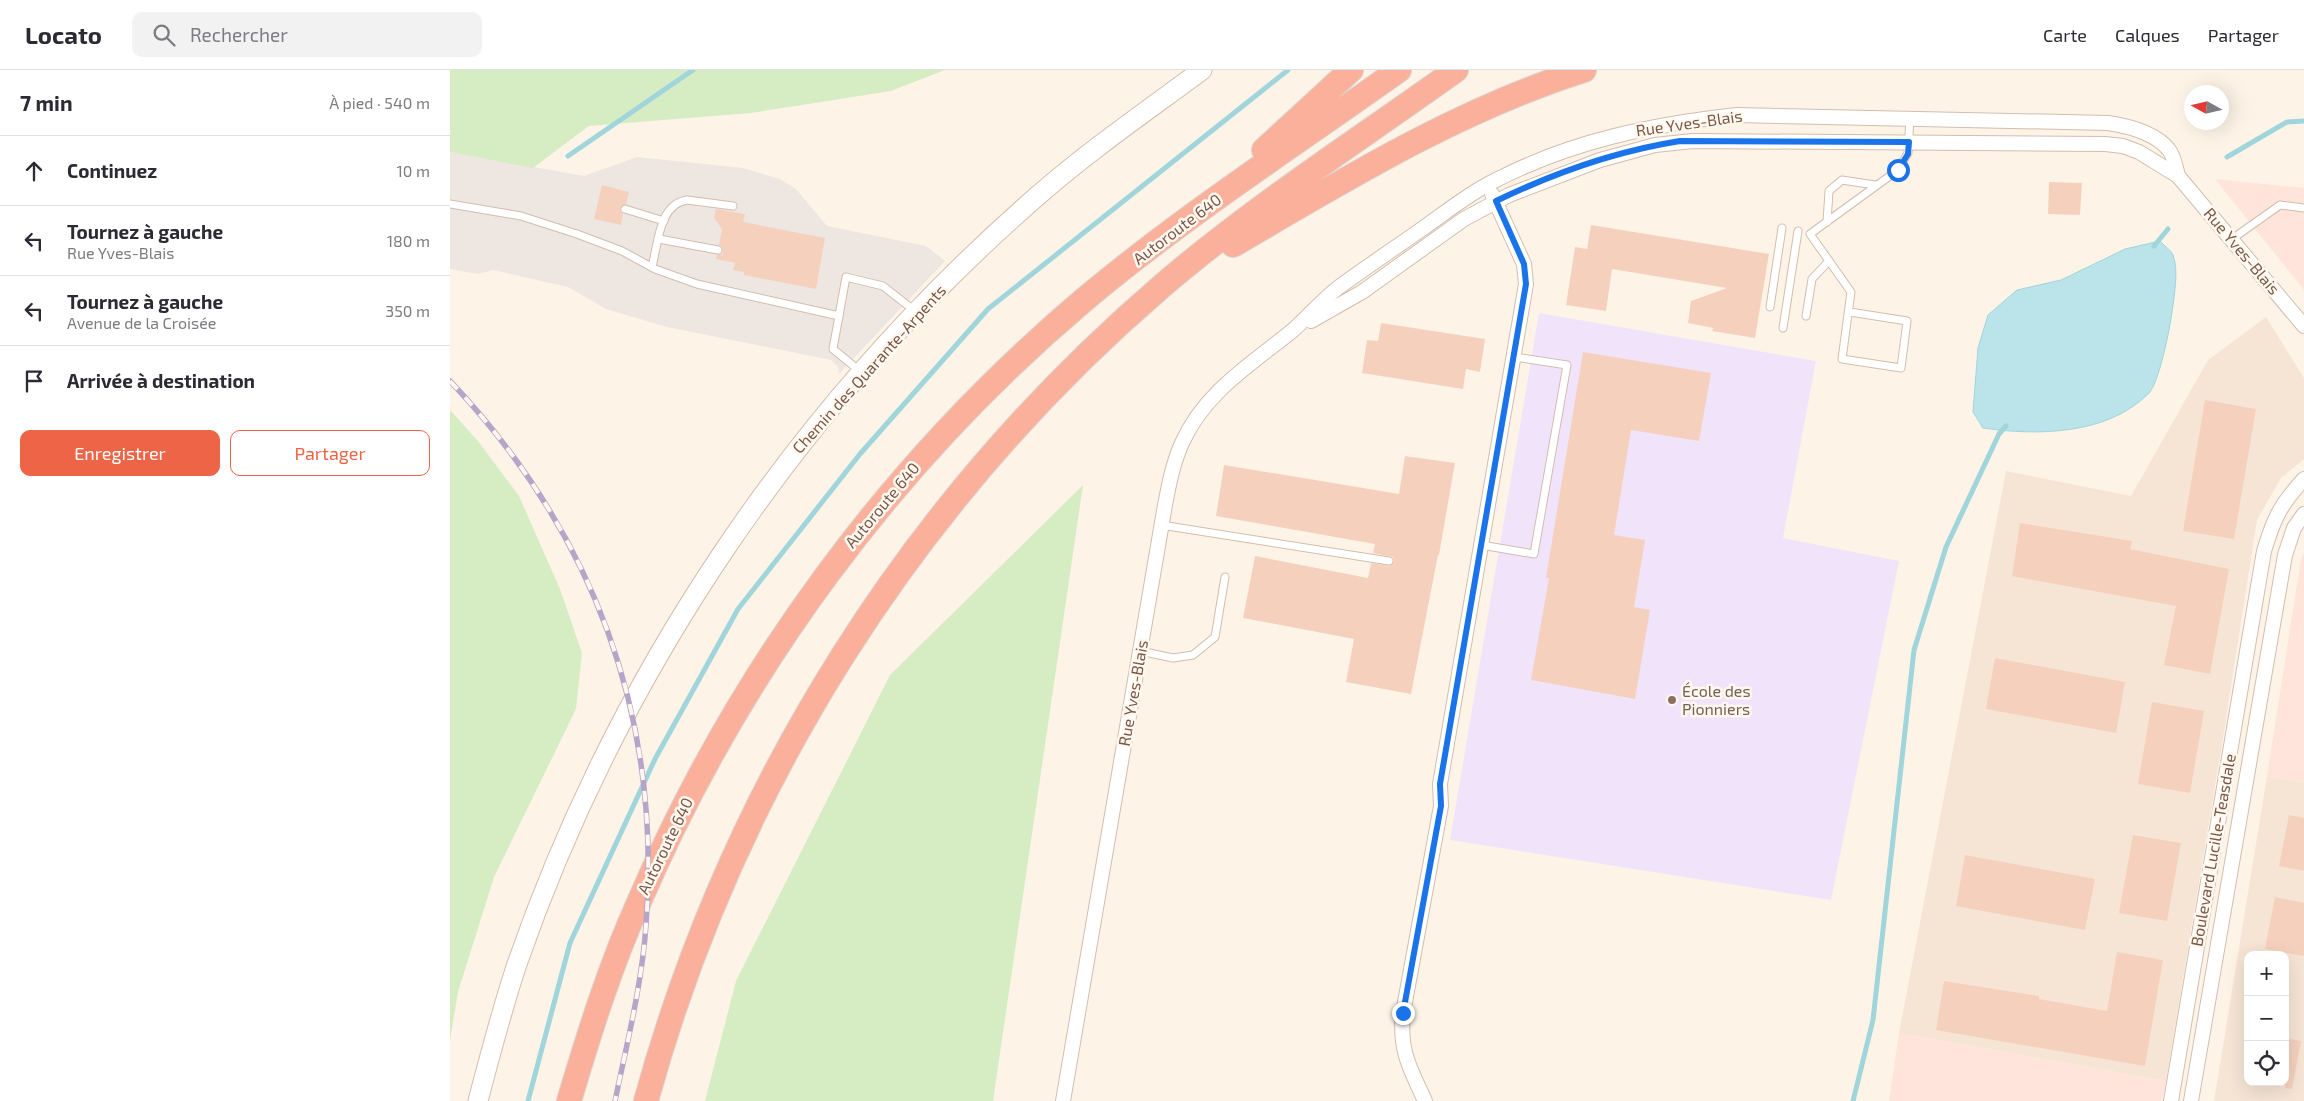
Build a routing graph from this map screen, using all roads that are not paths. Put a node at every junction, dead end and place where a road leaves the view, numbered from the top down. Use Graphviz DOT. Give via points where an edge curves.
graph roads {
  1 [pos="1202,70"];
  2 [pos="1351,70"];
  3 [pos="1399,70"];
  4 [pos="1456,70"];
  5 [pos="1584,70"];
  6 [pos="1910,118"];
  7 [pos="1679,121"];
  8 [pos="1680,141"];
  9 [pos="1909,142"];
  10 [pos="2178,176"];
  11 [pos="1487,184"];
  12 [pos="1875,185"];
  13 [pos="1496,201"];
  14 [pos="450,204"];
  15 [pos="733,206"];
  16 [pos="2304,208"];
  17 [pos="625,209"];
  18 [pos="664,221"];
  19 [pos="1827,222"];
  20 [pos="1180,226"];
  21 [pos="1782,228"];
  22 [pos="1798,231"];
  23 [pos="659,239"];
  24 [pos="2232,239"];
  25 [pos="718,250"];
  26 [pos="1829,261"];
  27 [pos="652,267"];
  28 [pos="1152,294"];
  29 [pos="1770,307"];
  30 [pos="1850,312"];
  31 [pos="916,313"];
  32 [pos="839,316"];
  33 [pos="1806,316"];
  34 [pos="2304,326"];
  35 [pos="1783,328"];
  36 [pos="1292,331"];
  37 [pos="1515,357"];
  38 [pos="861,372"];
  39 [pos="2304,479"];
  40 [pos="2304,514"];
  41 [pos="1161,525"];
  42 [pos="1481,546"];
  43 [pos="1388,561"];
  44 [pos="1225,577"];
  45 [pos="1140,651"];
  46 [pos="2234,724"];
  47 [pos="2255,727"];
  48 [pos="2192,976"];
  49 [pos="2212,979"];
  50 [pos="478,1101"];
  51 [pos="568,1101"];
  52 [pos="646,1101"];
  53 [pos="1063,1101"];
  54 [pos="1425,1101"];
  55 [pos="2171,1101"];
  56 [pos="2191,1101"];
  1 -- 31 [label="street, Chemin des Quarante-Arpents" via="1118,131 1041,193"];
  2 -- 20 [label="highway"];
  3 -- 20 [label="highway, Autoroute 640"];
  4 -- 28 [label="highway, Autoroute 640" via="1260,209"];
  5 -- 28 [label="highway" via="1500,101 1431,132"];
  6 -- 7 [label="street, Rue Yves-Blais" via="1737,114"];
  6 -- 9 [label="lane"];
  6 -- 10 [label="street, Rue Yves-Blais" via="2108,123 2133,127 2170,150"];
  7 -- 8 [label="lane"];
  7 -- 11 [label="street, Rue Yves-Blais" via="1576,147"];
  8 -- 9 [label="street, Rue Yves-Blais"];
  8 -- 13 [label="street, Rue Yves-Blais" via="1600,160"];
  9 -- 10 [label="street, Rue Yves-Blais" via="2123,146"];
  9 -- 12 [label="lane" via="1908,154 1898,170"];
  10 -- 24 [label="street, Rue Yves-Blais"];
  11 -- 13 [label="street"];
  11 -- 36 [label="street, Rue Yves-Blais" via="1338,288"];
  12 -- 19 [label="lane"];
  12 -- 19 [label="lane" via="1842,180 1829,191"];
  13 -- 36 [label="street, Rue Yves-Blais" via="1464,219 1346,302"];
  13 -- 37 [label="street" via="1526,274"];
  14 -- 27 [label="lane" via="521,216 609,245"];
  15 -- 18 [label="lane" via="680,201 670,206"];
  16 -- 24 [label="lane" via="2280,205"];
  17 -- 18 [label="lane"];
  18 -- 23 [label="lane"];
  19 -- 26 [label="lane" via="1810,234"];
  20 -- 51 [label="highway, Autoroute 640" via="1086,299 986,390 887,498 810,597 730,722 668,838 611,970"];
  21 -- 29 [label="lane"];
  22 -- 35 [label="lane"];
  23 -- 25 [label="lane"];
  23 -- 27 [label="lane"];
  24 -- 34 [label="street, Rue Yves-Blais"];
  26 -- 30 [label="lane" via="1851,292"];
  26 -- 33 [label="lane" via="1812,279"];
  27 -- 32 [label="lane" via="697,284"];
  28 -- 52 [label="highway, Autoroute 640" via="1049,392 964,487 902,566 835,665 782,757 731,862 685,977"];
  30 -- 30 [label="lane" via="1842,359 1901,368 1908,321"];
  31 -- 32 [label="lane" via="883,286 846,277"];
  31 -- 38 [label="street, Chemin des Quarante-Arpents"];
  32 -- 38 [label="lane" via="833,348"];
  36 -- 41 [label="street, Rue Yves-Blais" via="1234,377 1198,415 1177,456"];
  37 -- 42 [label="street"];
  37 -- 42 [label="lane" via="1567,366 1534,554"];
  38 -- 50 [label="street, Chemin des Quarante-Arpents" via="800,445 731,538 637,691 583,799 538,908 505,1002"];
  39 -- 46 [label="street, Boulevard Lucille-Teasdale" via="2289,494 2275,517 2264,551"];
  40 -- 47 [label="street, Boulevard Lucille-Teasdale" via="2294,528 2284,555"];
  41 -- 43 [label="lane"];
  41 -- 45 [label="street, Rue Yves-Blais"];
  42 -- 54 [label="street" via="1440,784 1441,806 1401,1032 1404,1054"];
  44 -- 45 [label="lane" via="1215,636 1192,655 1173,658"];
  45 -- 53 [label="street, Rue Yves-Blais"];
  46 -- 47 [label="street"];
  46 -- 48 [label="street, Boulevard Lucille-Teasdale"];
  47 -- 49 [label="street, Boulevard Lucille-Teasdale"];
  48 -- 49 [label="street"];
  48 -- 55 [label="street, Boulevard Lucille-Teasdale"];
  49 -- 56 [label="street, Boulevard Lucille-Teasdale"];
}
